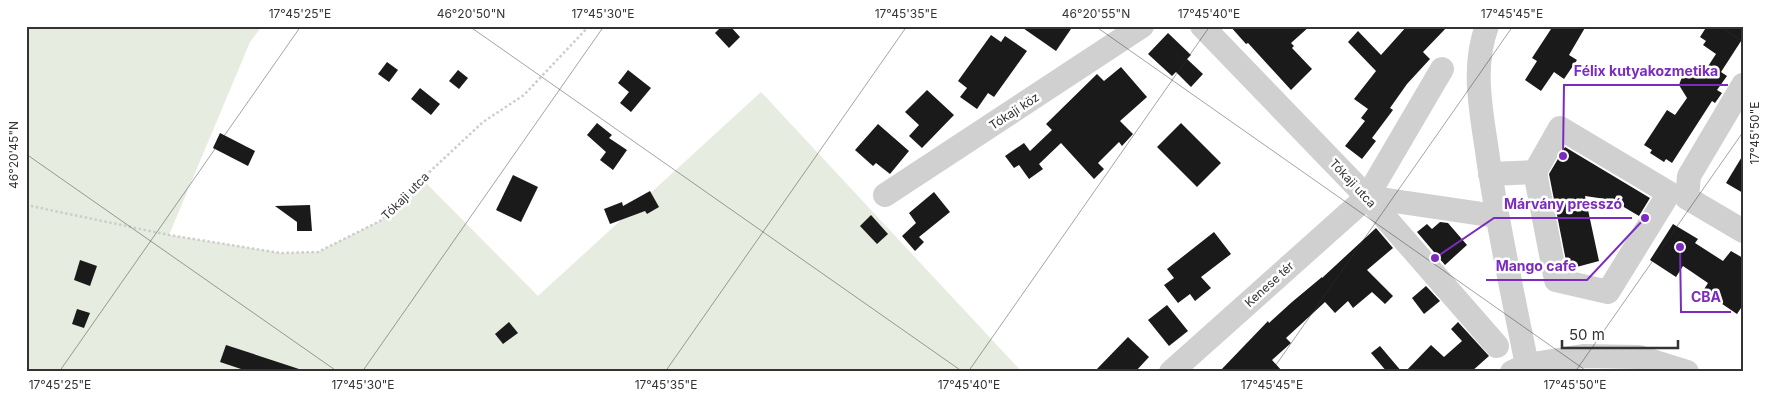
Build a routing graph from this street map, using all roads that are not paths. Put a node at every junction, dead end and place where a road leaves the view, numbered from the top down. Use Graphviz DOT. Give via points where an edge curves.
graph roads {
  1 [pos="1142,26"];
  2 [pos="1202,26"];
  3 [pos="1487,26"];
  4 [pos="1442,69"];
  5 [pos="1743,86"];
  6 [pos="1535,172"];
  7 [pos="1490,174"];
  8 [pos="885,195"];
  9 [pos="1367,197"];
  10 [pos="1496,216"];
  11 [pos="1743,231"];
  12 [pos="1497,346"];
  13 [pos="1520,368"];
  14 [pos="1171,372"];
  15 [pos="1687,372"];
  1 -- 8 [label="street, Tókaji köz"];
  2 -- 9 [label="street, Tókaji utca"];
  3 -- 7 [label="street" via="1480,44 1478,91"];
  4 -- 9 [label="street, Kenese tér"];
  5 -- 11 [label="street" via="1689,176 1688,198"];
  6 -- 6 [label="street" via="1556,280 1608,292 1669,193 1560,128"];
  6 -- 7 [label="street"];
  7 -- 10 [label="street"];
  9 -- 10 [label="street"];
  9 -- 12 [label="street, Tókaji utca"];
  9 -- 14 [label="street, Kenese tér"];
  10 -- 13 [label="street"];
  13 -- 15 [label="street" via="1583,356 1639,357"];
}
